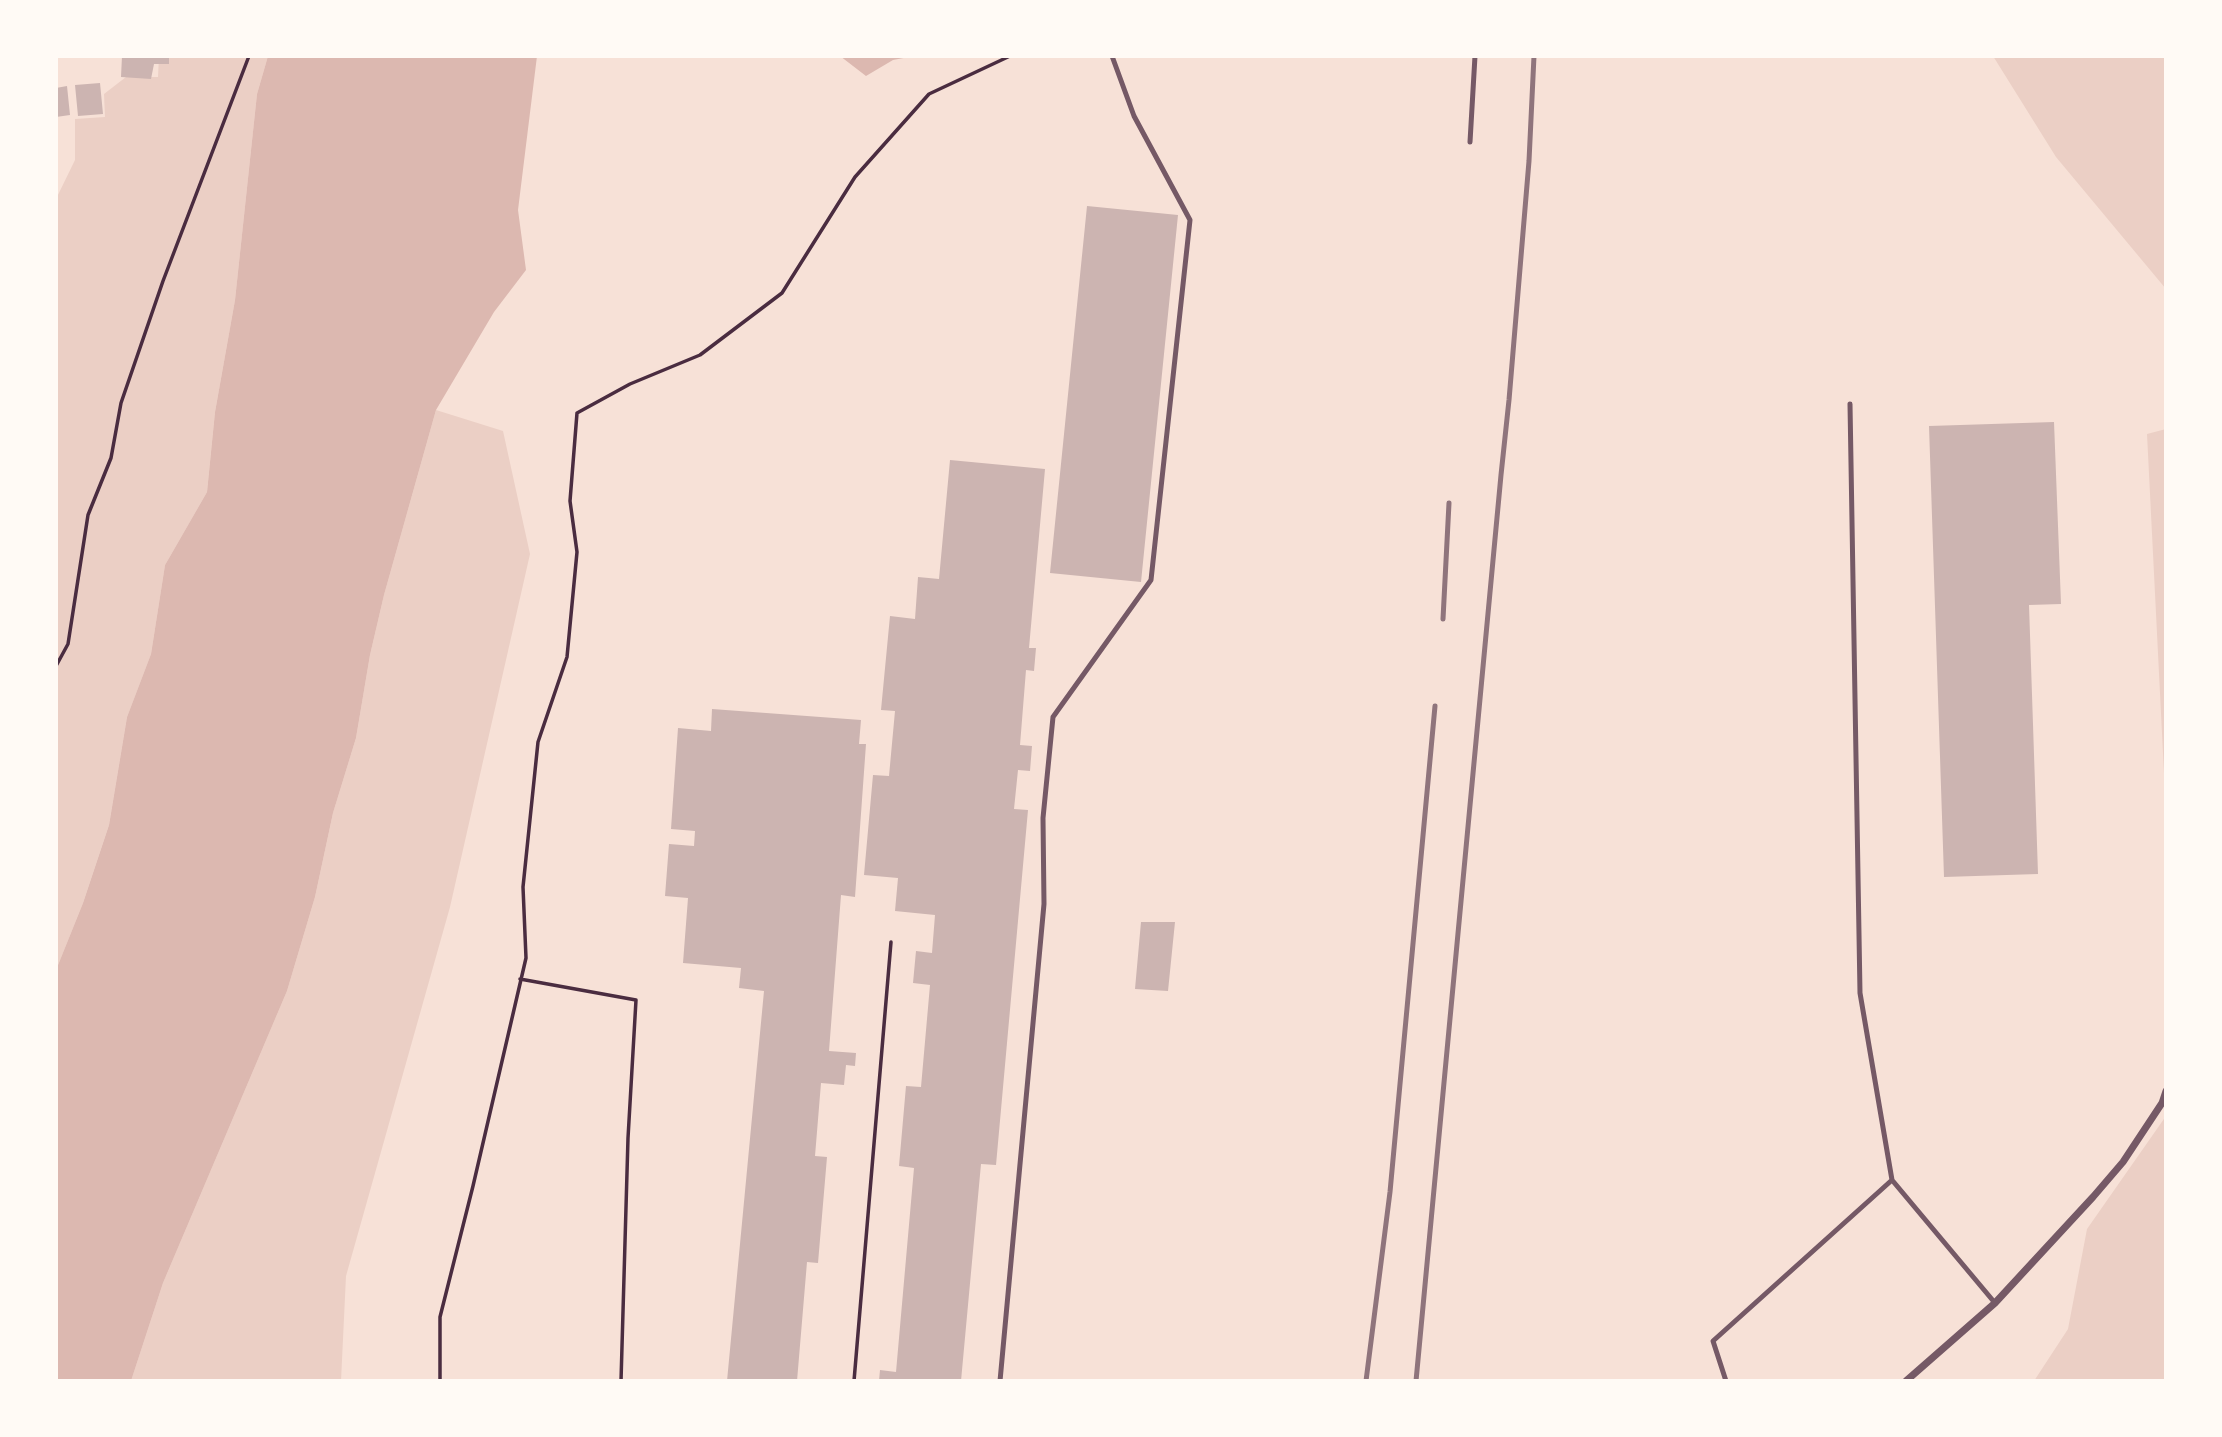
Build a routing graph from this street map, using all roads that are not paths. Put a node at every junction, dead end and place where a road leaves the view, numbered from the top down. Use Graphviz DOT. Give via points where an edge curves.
graph roads {
  1 [pos="1112,56"];
  2 [pos="1475,56"];
  3 [pos="1470,142"];
  4 [pos="1850,404"];
  5 [pos="2166,1091"];
  6 [pos="1892,1180"];
  7 [pos="1995,1303"];
  8 [pos="1000,1381"];
  9 [pos="1726,1381"];
  10 [pos="1906,1381"];
  1 -- 8 [label="lane" via="1134,116 1190,219 1151,580 1053,718 1043,818 1044,904"];
  2 -- 3 [label="lane"];
  4 -- 6 [label="lane" via="1860,993"];
  5 -- 7 [label="street" via="2123,1162"];
  6 -- 7 [label="lane"];
  6 -- 9 [label="lane" via="1713,1341"];
  7 -- 10 [label="street"];
}
